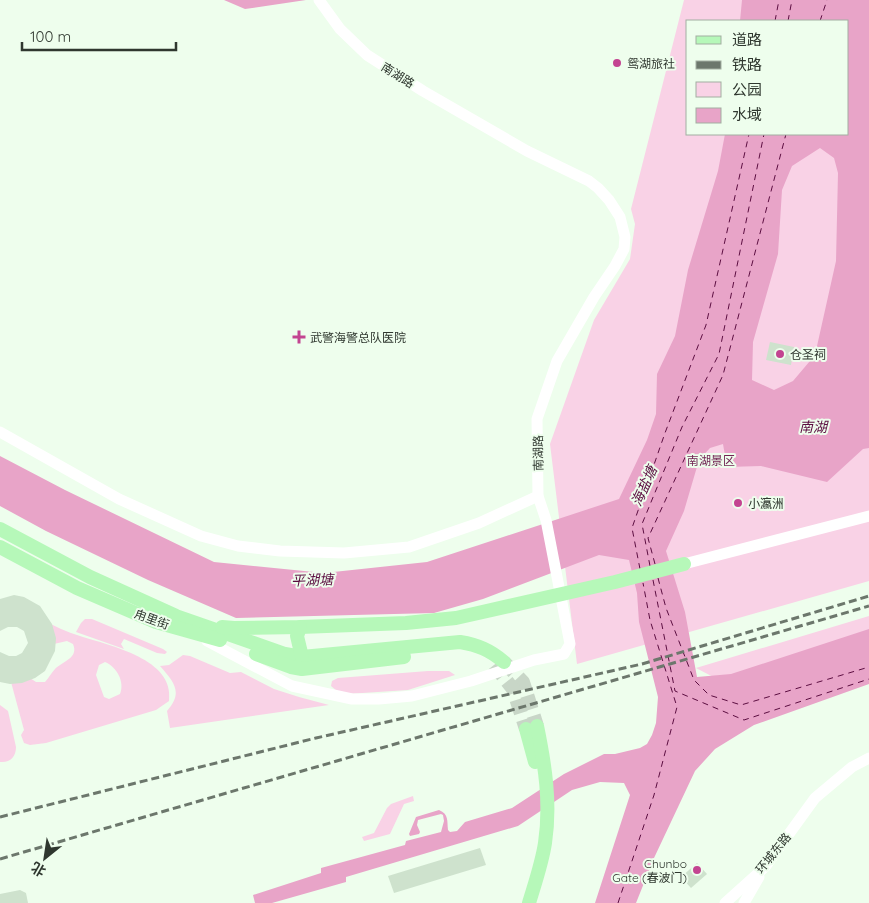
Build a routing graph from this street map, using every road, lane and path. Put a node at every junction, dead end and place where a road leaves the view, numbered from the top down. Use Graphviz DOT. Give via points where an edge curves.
graph roads {
  1 [pos="318,0"];
  2 [pos="0,432"];
  3 [pos="538,496"];
  4 [pos="869,516"];
  5 [pos="0,529"];
  6 [pos="0,547"];
  7 [pos="684,564"];
  8 [pos="561,594"];
  9 [pos="156,622"];
  10 [pos="201,624"];
  11 [pos="300,627"];
  12 [pos="499,663"];
  13 [pos="306,664"];
  14 [pos="302,688"];
  15 [pos="869,758"];
  16 [pos="765,867"];
  17 [pos="520,903"];
  18 [pos="529,903"];
  19 [pos="725,903"];
  20 [pos="744,903"];
  1 -- 3 [label="street, 南湖路" via="340,29 367,55 527,151 589,181 610,200 620,217 624,249 557,362 537,419"];
  2 -- 3 [label="street" via="119,499 201,536 238,546 280,551 344,553 408,548 479,523"];
  3 -- 8 [label="street, 南湖路"];
  4 -- 7 [label="street"];
  5 -- 10 [label="main road, 甪里街" via="90,577"];
  6 -- 9 [label="main road, 甪里街" via="77,588"];
  7 -- 8 [label="main road"];
  8 -- 11 [label="main road" via="456,618"];
  8 -- 14 [label="street, 南湖路" via="570,644 564,654 412,696 352,699"];
  9 -- 13 [label="main road, 甪里街" via="217,639 291,667"];
  9 -- 14 [label="street, 南湖路" via="210,642 292,686"];
  10 -- 11 [label="main road" via="234,628"];
  10 -- 13 [label="main road"];
  11 -- 13 [label="main road" via="297,636"];
  12 -- 13 [label="main road" via="454,651"];
  13 -- 14 [label="street"];
  15 -- 16 [label="street, 环城东路" via="852,767 815,798"];
  16 -- 19 [label="street, 环城东路"];
  16 -- 20 [label="street"];
  17 -- 18 [label="main road" via="536,848 539,821 531,727 545,766 547,812 545,842"];
}
